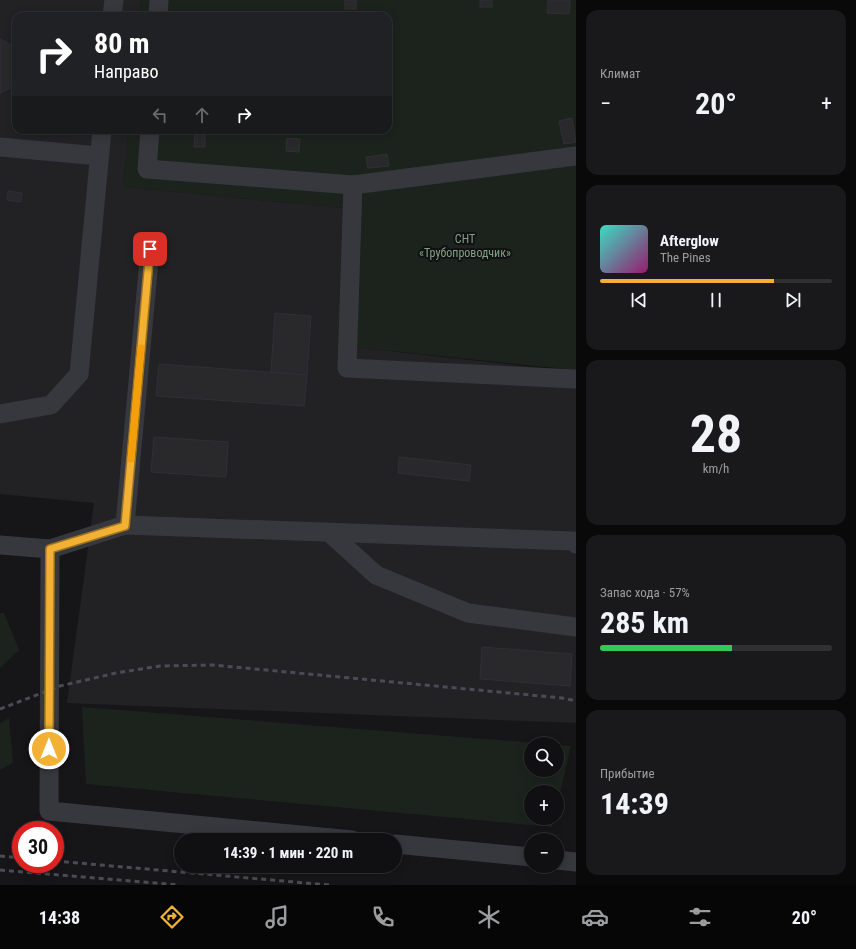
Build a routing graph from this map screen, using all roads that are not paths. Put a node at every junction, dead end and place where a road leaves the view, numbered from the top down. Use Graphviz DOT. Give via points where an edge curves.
graph roads {
  1 [pos="114,0"];
  2 [pos="159,0"];
  3 [pos="112,12"];
  4 [pos="158,12"];
  5 [pos="102,134"];
  6 [pos="150,134"];
  7 [pos="0,147"];
  8 [pos="99,156"];
  9 [pos="576,156"];
  10 [pos="353,185"];
  11 [pos="150,249"];
  12 [pos="576,379"];
  13 [pos="0,414"];
  14 [pos="125,526"];
  15 [pos="331,534"];
  16 [pos="576,544"];
  17 [pos="0,545"];
  18 [pos="50,549"];
  19 [pos="576,627"];
  20 [pos="279,833"];
  21 [pos="402,845"];
  22 [pos="524,856"];
  23 [pos="564,861"];
  24 [pos="576,862"];
  1 -- 3 [label="street"];
  2 -- 4 [label="street"];
  5 -- 8 [label="street"];
  6 -- 10 [label="street" via="147,170"];
  7 -- 8 [label="street"];
  8 -- 13 [label="street" via="79,374 51,405"];
  9 -- 10 [label="street"];
  10 -- 12 [label="street" via="347,368"];
  11 -- 14 [label="street"];
  14 -- 15 [label="street"];
  14 -- 18 [label="street"];
  15 -- 16 [label="street" via="573,540"];
  15 -- 19 [label="street" via="376,575 468,613"];
  17 -- 18 [label="street"];
  18 -- 20 [label="street" via="49,811"];
  21 -- 22 [label="street"];
  23 -- 24 [label="street"];
}
